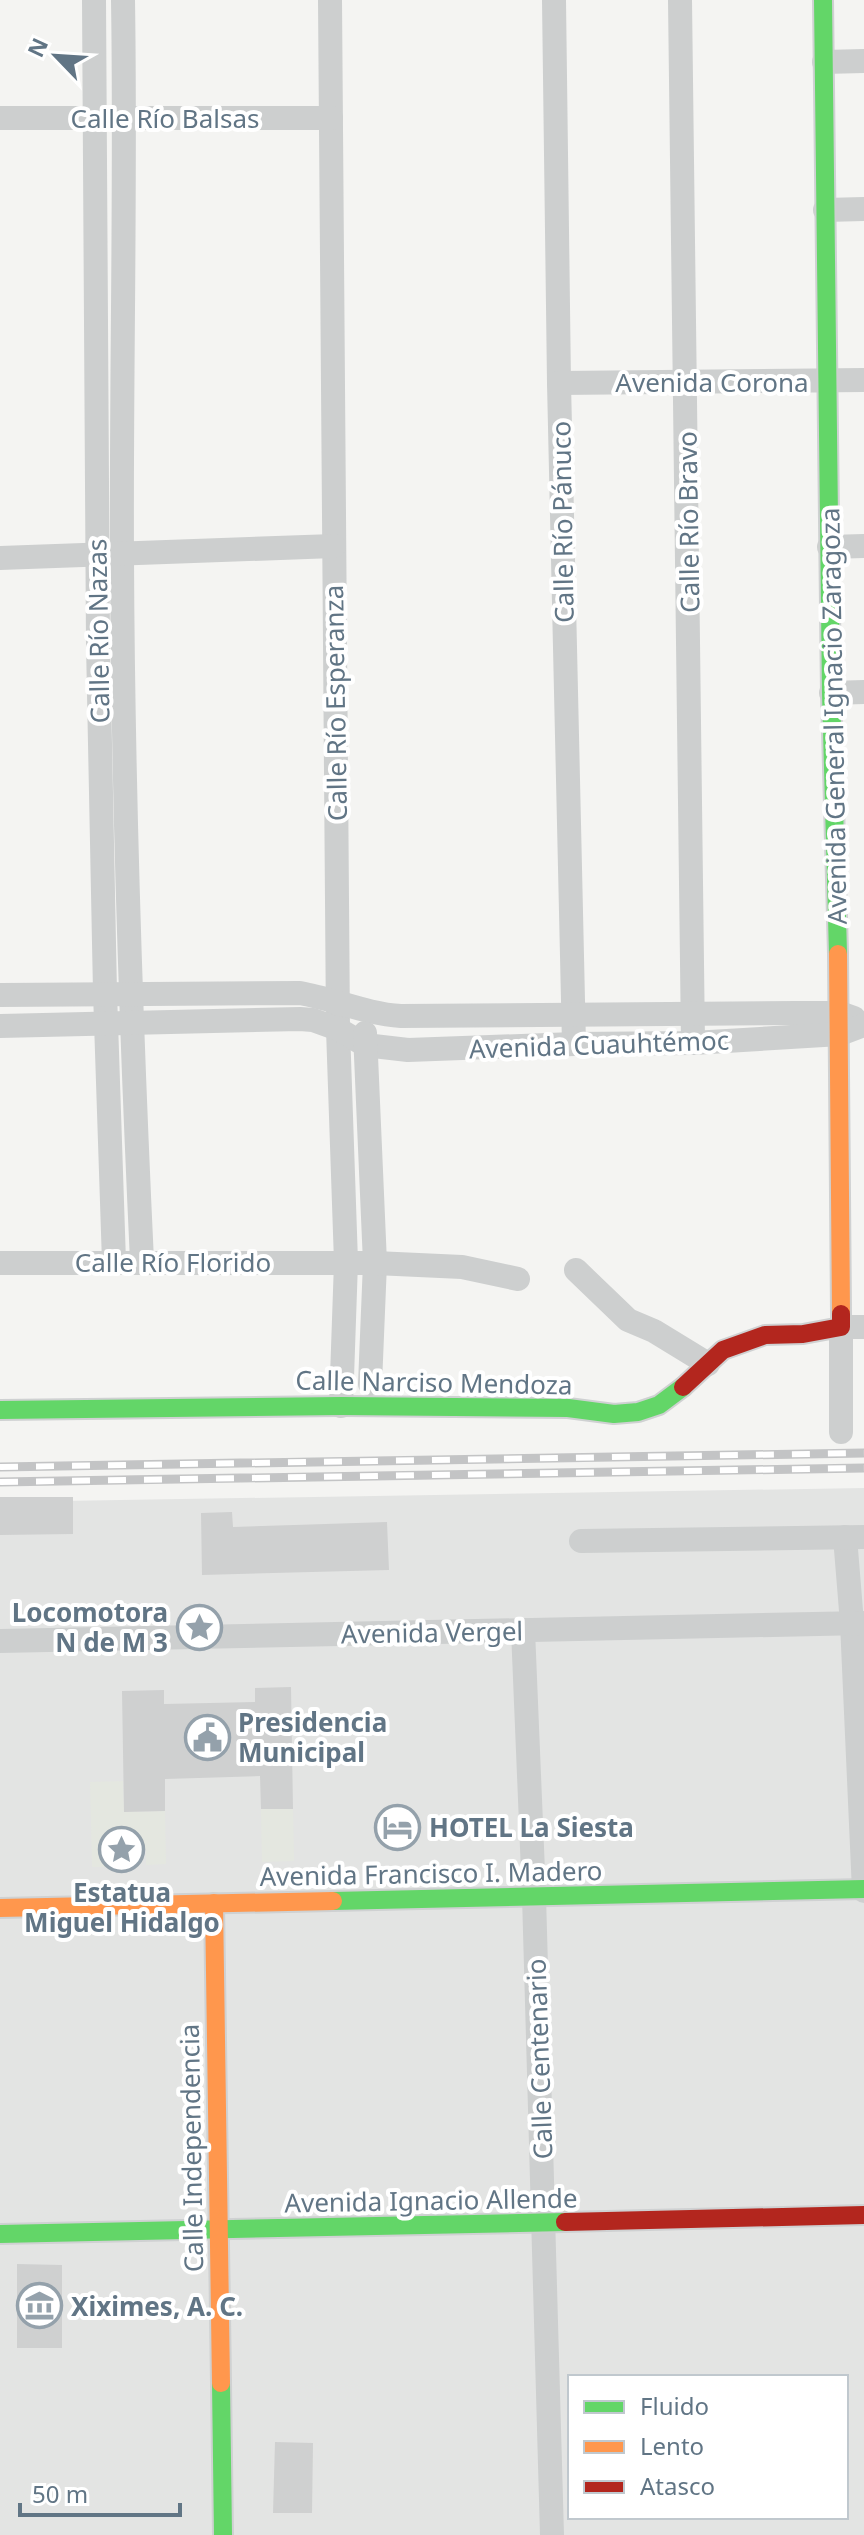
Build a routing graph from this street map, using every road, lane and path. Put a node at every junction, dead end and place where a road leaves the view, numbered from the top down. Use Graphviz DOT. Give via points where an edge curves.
graph roads {
  1 [pos="94,0"];
  2 [pos="123,0"];
  3 [pos="330,0"];
  4 [pos="554,0"];
  5 [pos="680,0"];
  6 [pos="823,0"];
  7 [pos="864,61"];
  8 [pos="824,62"];
  9 [pos="0,118"];
  10 [pos="331,118"];
  11 [pos="96,119"];
  12 [pos="124,119"];
  13 [pos="864,209"];
  14 [pos="825,210"];
  15 [pos="864,380"];
  16 [pos="827,381"];
  17 [pos="686,382"];
  18 [pos="559,383"];
  19 [pos="334,546"];
  20 [pos="864,546"];
  21 [pos="829,547"];
  22 [pos="122,554"];
  23 [pos="97,555"];
  24 [pos="0,558"];
  25 [pos="864,692"];
  26 [pos="831,693"];
  27 [pos="105,992"];
  28 [pos="131,992"];
  29 [pos="0,995"];
  30 [pos="338,1001"];
  31 [pos="364,1011"];
  32 [pos="574,1013"];
  33 [pos="693,1013"];
  34 [pos="864,1023"];
  35 [pos="119,1024"];
  36 [pos="840,1024"];
  37 [pos="0,1026"];
  38 [pos="338,1029"];
  39 [pos="693,1043"];
  40 [pos="574,1044"];
  41 [pos="365,1045"];
  42 [pos="142,1261"];
  43 [pos="114,1262"];
  44 [pos="346,1262"];
  45 [pos="0,1263"];
  46 [pos="375,1263"];
  47 [pos="576,1270"];
  48 [pos="518,1279"];
  49 [pos="853,1327"];
  50 [pos="708,1364"];
  51 [pos="370,1384"];
  52 [pos="341,1406"];
  53 [pos="0,1410"];
  54 [pos="841,1432"];
  55 [pos="854,1537"];
  56 [pos="581,1541"];
  57 [pos="858,1623"];
  58 [pos="523,1630"];
  59 [pos="0,1641"];
  60 [pos="864,1890"];
  61 [pos="534,1896"];
  62 [pos="214,1903"];
  63 [pos="0,1908"];
  64 [pos="864,2215"];
  65 [pos="545,2223"];
  66 [pos="218,2231"];
  67 [pos="0,2234"];
  68 [pos="223,2535"];
  69 [pos="552,2535"];
  1 -- 11 [label="street, Calle Río Nazas"];
  2 -- 12 [label="street, Calle Río Nazas"];
  3 -- 10 [label="street, Calle Río Esperanza"];
  4 -- 18 [label="street, Calle Río Pánuco"];
  5 -- 17 [label="street, Calle Río Bravo"];
  6 -- 8 [label="main road, Avenida General Ignacio Zaragoza"];
  7 -- 8 [label="street"];
  8 -- 14 [label="main road, Avenida General Ignacio Zaragoza"];
  9 -- 11 [label="street, Calle Río Balsas"];
  10 -- 12 [label="street, Calle Río Balsas"];
  10 -- 19 [label="street, Calle Río Esperanza"];
  11 -- 12 [label="street, Calle Río Balsas"];
  11 -- 23 [label="street, Calle Río Nazas"];
  12 -- 22 [label="street, Calle Río Nazas"];
  13 -- 14 [label="street"];
  14 -- 16 [label="main road, Avenida General Ignacio Zaragoza"];
  15 -- 16 [label="street, Avenida Corona"];
  16 -- 17 [label="street, Avenida Corona"];
  16 -- 21 [label="main road, Avenida General Ignacio Zaragoza"];
  17 -- 18 [label="street, Avenida Corona"];
  17 -- 33 [label="street, Calle Río Bravo"];
  18 -- 32 [label="street, Calle Río Pánuco"];
  19 -- 22 [label="street"];
  19 -- 30 [label="street, Calle Río Esperanza"];
  20 -- 21 [label="street"];
  21 -- 26 [label="main road, Avenida General Ignacio Zaragoza"];
  22 -- 23 [label="street"];
  22 -- 28 [label="street, Calle Río Nazas"];
  23 -- 24 [label="street"];
  23 -- 27 [label="street, Calle Río Nazas"];
  25 -- 26 [label="street"];
  26 -- 36 [label="main road, Avenida General Ignacio Zaragoza"];
  27 -- 28 [label="street, Avenida Cuauhtémoc"];
  27 -- 29 [label="street, Avenida Cuauhtémoc"];
  27 -- 35 [label="street, Calle Río Nazas"];
  28 -- 30 [label="street, Avenida Cuauhtémoc" via="300,993"];
  28 -- 35 [label="street, Calle Río Nazas"];
  30 -- 31 [label="street, Avenida Cuauhtémoc"];
  30 -- 38 [label="street, Calle Río Esperanza"];
  31 -- 32 [label="street, Avenida Cuauhtémoc" via="401,1016"];
  31 -- 41 [label="street"];
  32 -- 33 [label="street, Avenida Cuauhtémoc"];
  32 -- 40 [label="street, Calle Río Pánuco"];
  33 -- 36 [label="street, Avenida Cuauhtémoc"];
  33 -- 39 [label="street, Calle Río Bravo"];
  34 -- 36 [label="street, Avenida Cuauhtémoc"];
  35 -- 37 [label="street, Avenida Cuauhtémoc"];
  35 -- 38 [label="street, Avenida Cuauhtémoc" via="300,1019"];
  35 -- 42 [label="street, Calle Río Nazas"];
  35 -- 43 [label="street, Calle Río Nazas"];
  36 -- 39 [label="street, Avenida Cuauhtémoc"];
  36 -- 49 [label="main road, Avenida General Ignacio Zaragoza"];
  38 -- 41 [label="street, Avenida Cuauhtémoc"];
  38 -- 44 [label="street, Calle Río Esperanza"];
  39 -- 40 [label="street, Avenida Cuauhtémoc"];
  40 -- 41 [label="street, Avenida Cuauhtémoc" via="408,1050"];
  41 -- 46 [label="street"];
  42 -- 43 [label="street, Calle Río Florido"];
  42 -- 44 [label="street, Calle Río Florido"];
  43 -- 45 [label="street, Calle Río Florido"];
  44 -- 46 [label="street, Calle Río Florido"];
  44 -- 52 [label="street, Calle Río Esperanza"];
  46 -- 48 [label="street, Calle Río Florido" via="462,1267"];
  46 -- 51 [label="street"];
  47 -- 50 [label="street" via="628,1320"];
  49 -- 50 [label="main road, Calle Narciso Mendoza" via="765,1335 723,1350"];
  49 -- 54 [label="street, Avenida General Ignacio Zaragoza"];
  50 -- 52 [label="main road, Calle Narciso Mendoza" via="675,1395 638,1412"];
  52 -- 53 [label="main road, Calle Narciso Mendoza"];
  55 -- 56 [label="street"];
  55 -- 57 [label="street"];
  57 -- 58 [label="street, Avenida Vergel"];
  57 -- 60 [label="street"];
  58 -- 59 [label="street, Avenida Vergel"];
  58 -- 61 [label="street, Calle Centenario"];
  60 -- 61 [label="main road, Avenida Francisco I. Madero"];
  61 -- 62 [label="main road, Avenida Francisco I. Madero"];
  61 -- 65 [label="street, Calle Centenario"];
  62 -- 63 [label="main road, Avenida Francisco I. Madero"];
  62 -- 66 [label="main road, Calle Independencia"];
  64 -- 65 [label="main road, Avenida Ignacio Allende"];
  65 -- 66 [label="main road, Avenida Ignacio Allende"];
  65 -- 69 [label="street, Calle Centenario"];
  66 -- 67 [label="main road, Avenida Ignacio Allende"];
  66 -- 68 [label="main road, Calle Independencia"];
}
